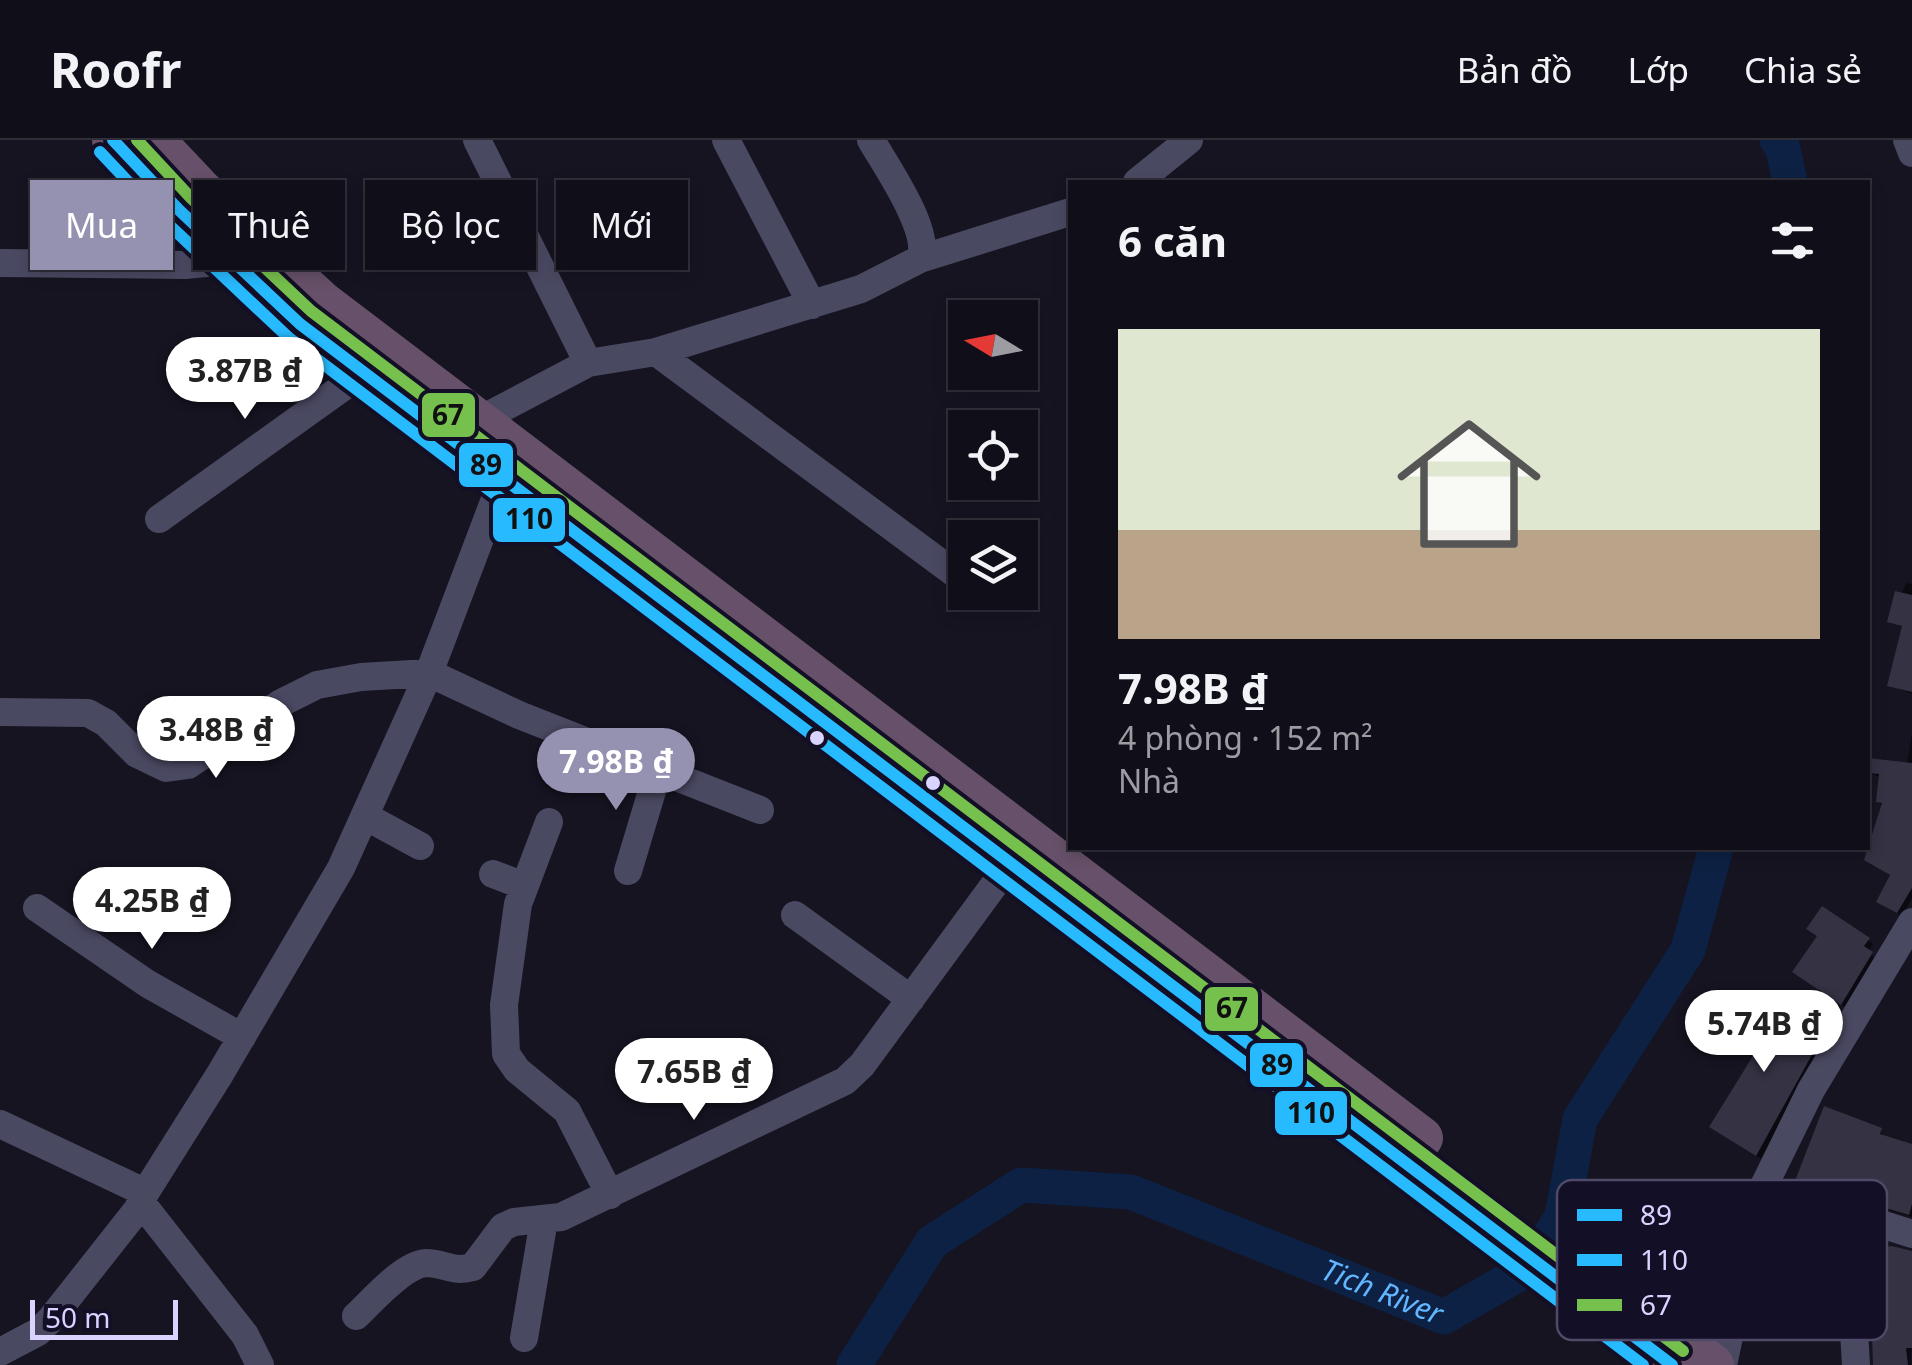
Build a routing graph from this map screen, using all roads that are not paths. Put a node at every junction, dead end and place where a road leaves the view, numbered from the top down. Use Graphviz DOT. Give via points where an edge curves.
graph roads {
  1 [pos="113,140"];
  2 [pos="477,140"];
  3 [pos="726,140"];
  4 [pos="1189,140"];
  5 [pos="1907,140"];
  6 [pos="161,142"];
  7 [pos="880,143"];
  8 [pos="1912,153"];
  9 [pos="193,180"];
  10 [pos="1139,180"];
  11 [pos="1068,213"];
  12 [pos="193,219"];
  13 [pos="920,259"];
  14 [pos="193,262"];
  15 [pos="0,263"];
  16 [pos="260,270"];
  17 [pos="274,270"];
  18 [pos="812,304"];
  19 [pos="656,352"];
  20 [pos="588,362"];
  21 [pos="364,372"];
  22 [pos="478,421"];
  23 [pos="504,478"];
  24 [pos="159,520"];
  25 [pos="948,568"];
  26 [pos="429,673"];
  27 [pos="0,712"];
  28 [pos="658,771"];
  29 [pos="760,810"];
  30 [pos="365,816"];
  31 [pos="549,822"];
  32 [pos="420,846"];
  33 [pos="1010,862"];
  34 [pos="628,871"];
  35 [pos="493,874"];
  36 [pos="524,886"];
  37 [pos="37,908"];
  38 [pos="795,915"];
  39 [pos="1912,922"];
  40 [pos="911,999"];
  41 [pos="242,1037"];
  42 [pos="1362,1110"];
  43 [pos="0,1124"];
  44 [pos="1768,1180"];
  45 [pos="610,1195"];
  46 [pos="143,1198"];
  47 [pos="544,1220"];
  48 [pos="1887,1226"];
  49 [pos="1912,1234"];
  50 [pos="1557,1260"];
  51 [pos="356,1316"];
  52 [pos="524,1338"];
  53 [pos="1651,1340"];
  54 [pos="1670,1340"];
  55 [pos="1728,1340"];
  56 [pos="1855,1340"];
  57 [pos="0,1352"];
  58 [pos="260,1365"];
  59 [pos="1672,1365"];
  60 [pos="1713,1365"];
  61 [pos="1723,1365"];
  62 [pos="1856,1365"];
  1 -- 12 [label="highway"];
  2 -- 20 [label="street"];
  3 -- 18 [label="street"];
  4 -- 10 [label="street"];
  5 -- 8 [label="street"];
  6 -- 9 [label="highway"];
  7 -- 13 [label="street" via="924,243"];
  11 -- 13 [label="street"];
  13 -- 18 [label="street"];
  14 -- 15 [label="street"];
  16 -- 21 [label="highway" via="300,324"];
  17 -- 22 [label="highway"];
  18 -- 19 [label="street"];
  19 -- 20 [label="street"];
  19 -- 25 [label="street"];
  20 -- 22 [label="street"];
  21 -- 23 [label="highway"];
  21 -- 24 [label="street"];
  22 -- 42 [label="highway"];
  23 -- 26 [label="street"];
  23 -- 33 [label="highway"];
  26 -- 27 [label="street" via="317,685 188,765 166,768 137,754 88,712"];
  26 -- 28 [label="street"];
  26 -- 30 [label="street"];
  28 -- 29 [label="street"];
  28 -- 34 [label="street"];
  30 -- 32 [label="street"];
  30 -- 41 [label="street"];
  31 -- 36 [label="street"];
  33 -- 40 [label="street"];
  33 -- 42 [label="highway"];
  35 -- 36 [label="street"];
  36 -- 45 [label="street" via="504,1004 506,1054 567,1111"];
  37 -- 41 [label="street" via="148,984"];
  38 -- 40 [label="street"];
  39 -- 44 [label="street" via="1811,1090"];
  40 -- 45 [label="street" via="845,1081"];
  41 -- 46 [label="street"];
  42 -- 50 [label="highway"];
  43 -- 46 [label="street"];
  45 -- 47 [label="street"];
  46 -- 57 [label="street" via="52,1319"];
  46 -- 58 [label="street"];
  47 -- 51 [label="street" via="504,1227 473,1267 411,1266"];
  47 -- 52 [label="street"];
  48 -- 49 [label="street"];
  53 -- 59 [label="highway"];
  54 -- 60 [label="highway"];
  55 -- 61 [label="street"];
  56 -- 62 [label="street"];
}
